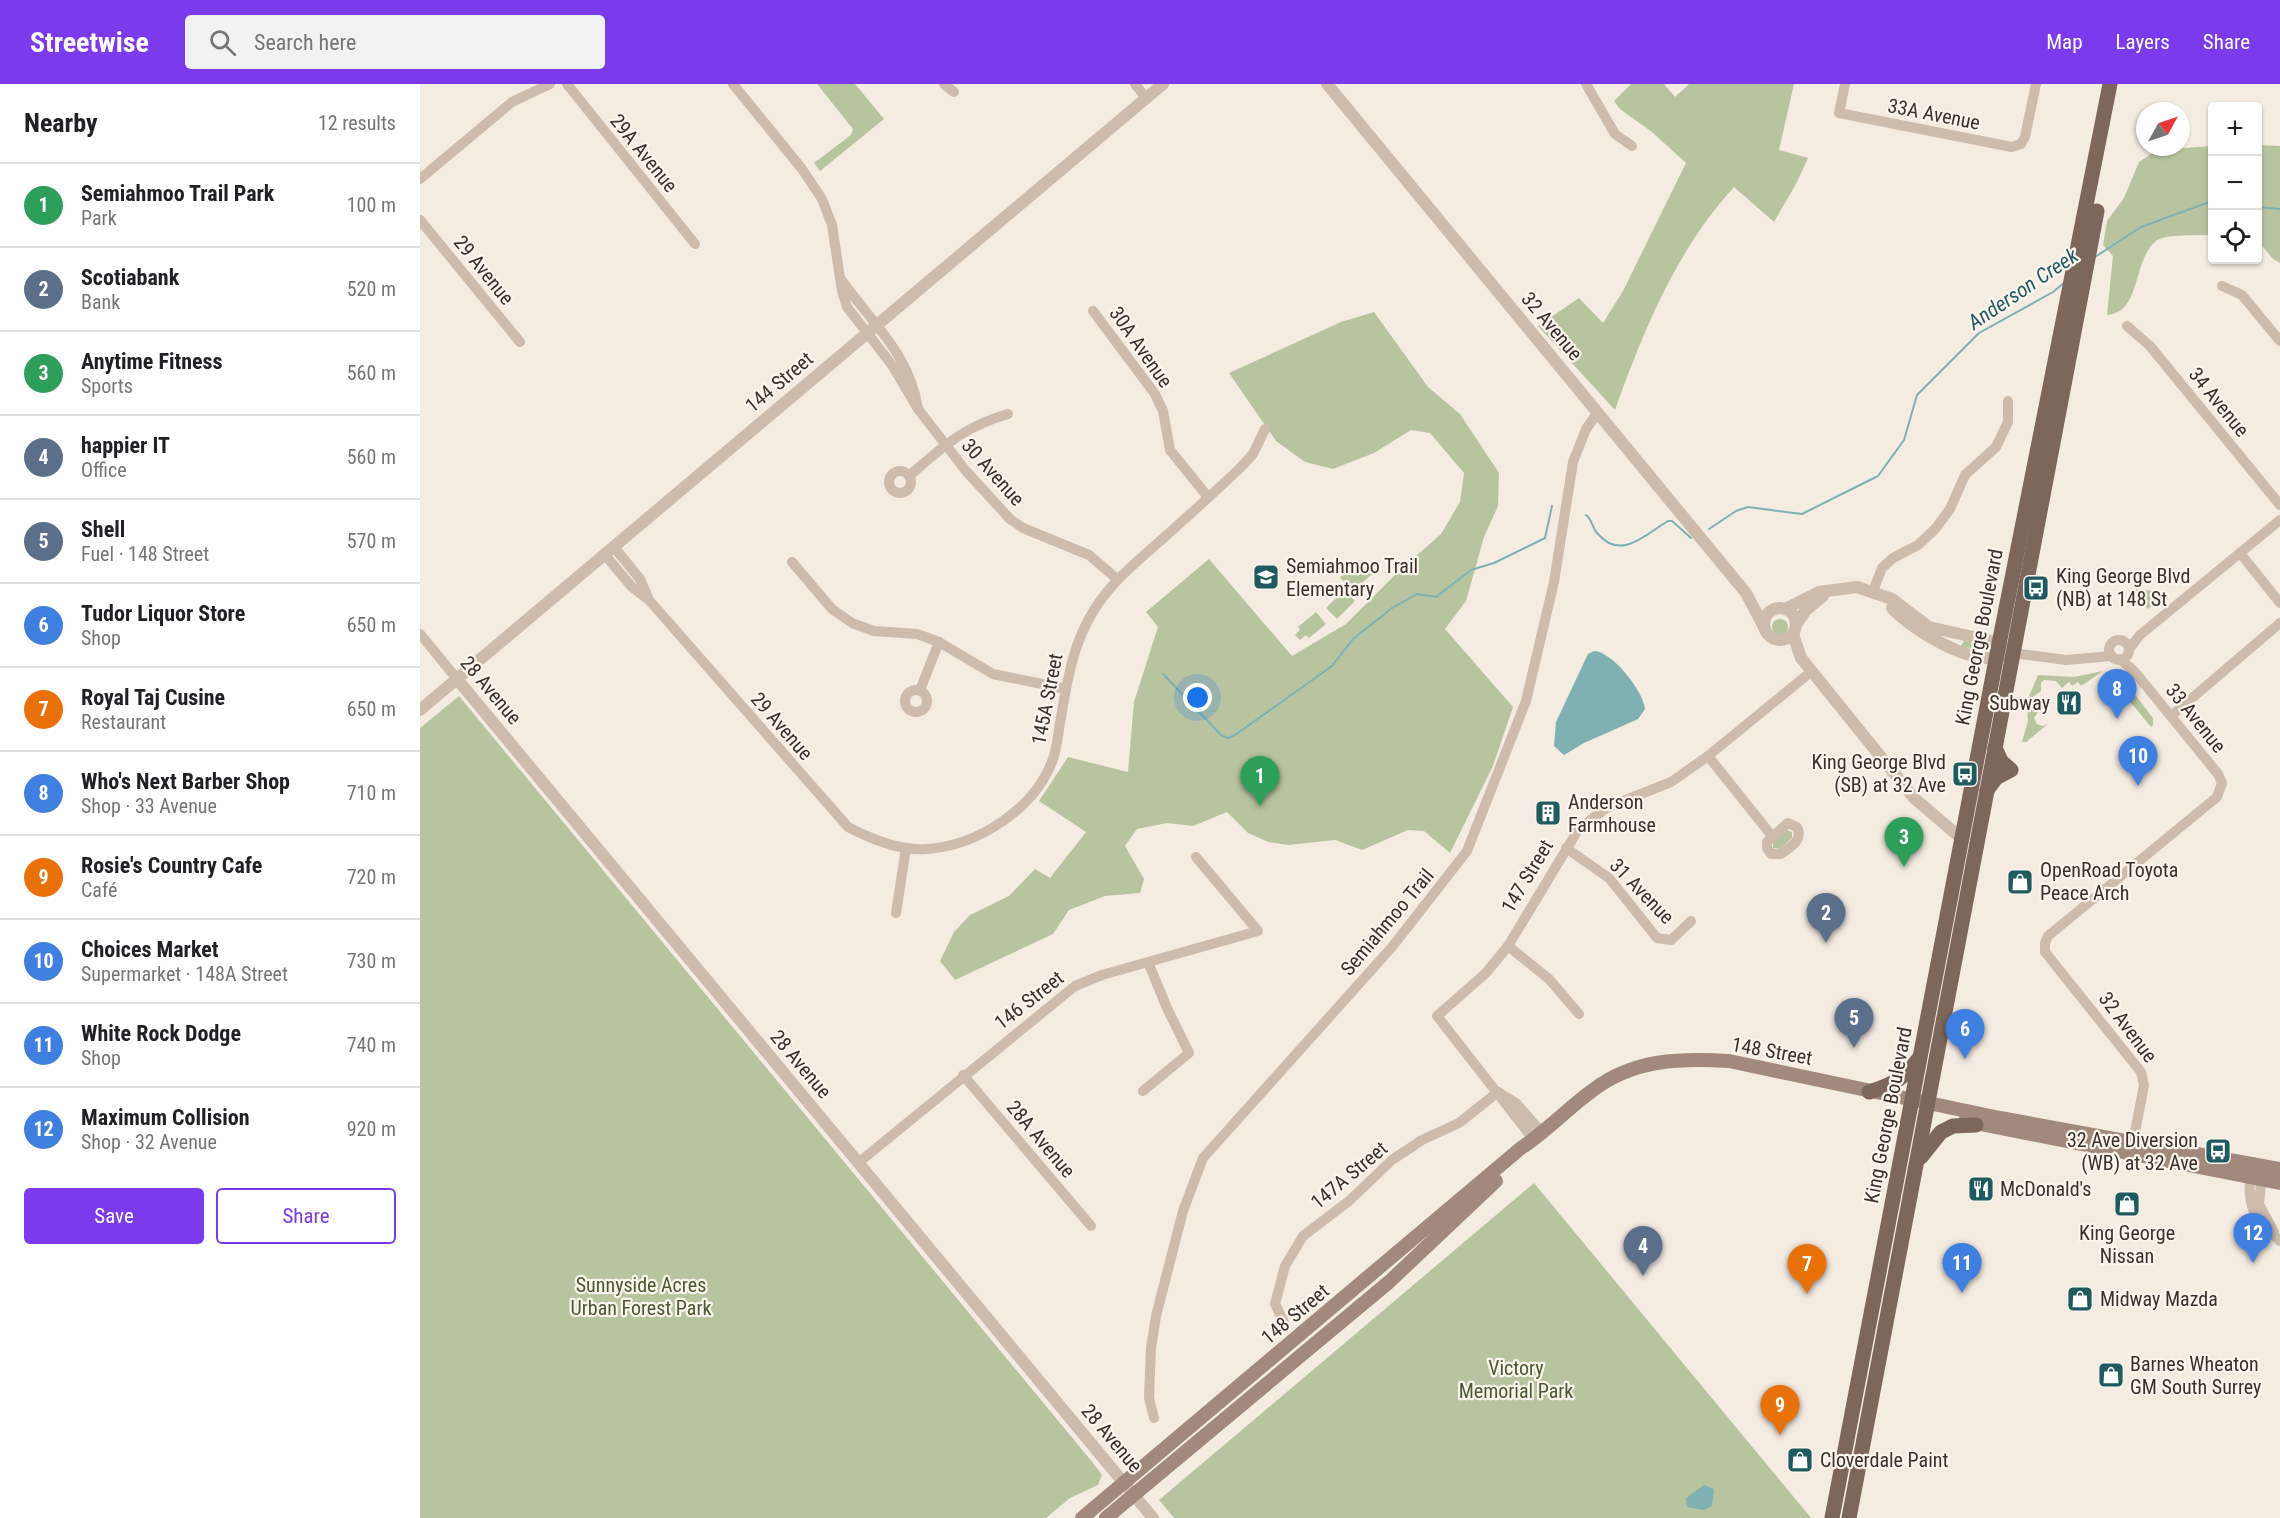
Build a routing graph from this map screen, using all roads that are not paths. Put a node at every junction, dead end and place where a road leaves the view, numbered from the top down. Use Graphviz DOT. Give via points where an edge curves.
graph roads {
  1 [pos="550,84"];
  2 [pos="567,84"];
  3 [pos="733,84"];
  4 [pos="944,84"];
  5 [pos="1135,84"];
  6 [pos="1163,84"];
  7 [pos="1327,84"];
  8 [pos="1588,84"];
  9 [pos="1845,84"];
  10 [pos="2036,84"];
  11 [pos="2110,84"];
  12 [pos="2121,84"];
  13 [pos="954,92"];
  14 [pos="1146,98"];
  15 [pos="1632,146"];
  16 [pos="420,179"];
  17 [pos="420,220"];
  18 [pos="695,244"];
  19 [pos="2083,258"];
  20 [pos="2223,286"];
  21 [pos="1093,310"];
  22 [pos="2127,326"];
  23 [pos="2276,329"];
  24 [pos="871,330"];
  25 [pos="2280,341"];
  26 [pos="520,342"];
  27 [pos="2008,401"];
  28 [pos="1598,412"];
  29 [pos="1008,414"];
  30 [pos="1265,429"];
  31 [pos="945,445"];
  32 [pos="909,476"];
  33 [pos="1208,498"];
  34 [pos="2280,505"];
  35 [pos="2280,520"];
  36 [pos="610,551"];
  37 [pos="2240,553"];
  38 [pos="792,562"];
  39 [pos="1117,579"];
  40 [pos="1831,590"];
  41 [pos="1746,593"];
  42 [pos="1877,593"];
  43 [pos="2280,603"];
  44 [pos="1781,609"];
  45 [pos="2280,623"];
  46 [pos="1765,628"];
  47 [pos="1795,628"];
  48 [pos="420,634"];
  49 [pos="1779,640"];
  50 [pos="939,642"];
  51 [pos="1998,651"];
  52 [pos="2121,651"];
  53 [pos="2013,653"];
  54 [pos="1801,658"];
  55 [pos="1812,671"];
  56 [pos="457,679"];
  57 [pos="1066,688"];
  58 [pos="920,690"];
  59 [pos="420,710"];
  60 [pos="2171,716"];
  61 [pos="1708,756"];
  62 [pos="1772,836"];
  63 [pos="1962,839"];
  64 [pos="906,848"];
  65 [pos="1566,848"];
  66 [pos="1196,857"];
  67 [pos="896,913"];
  68 [pos="1963,915"];
  69 [pos="1691,921"];
  70 [pos="2048,936"];
  71 [pos="1508,946"];
  72 [pos="1148,962"];
  73 [pos="1579,1014"];
  74 [pos="1921,1056"];
  75 [pos="1694,1059"];
  76 [pos="963,1075"];
  77 [pos="1143,1091"];
  78 [pos="1498,1092"];
  79 [pos="1869,1092"];
  80 [pos="1912,1104"];
  81 [pos="1928,1108"];
  82 [pos="1976,1125"];
  83 [pos="1538,1136"];
  84 [pos="2132,1148"];
  85 [pos="1917,1162"];
  86 [pos="858,1163"];
  87 [pos="2280,1169"];
  88 [pos="2256,1172"];
  89 [pos="2280,1183"];
  90 [pos="1091,1226"];
  91 [pos="2279,1240"];
  92 [pos="1284,1322"];
  93 [pos="1154,1418"];
  94 [pos="1855,1446"];
  95 [pos="1124,1484"];
  96 [pos="1134,1496"];
  97 [pos="1082,1518"];
  98 [pos="1106,1518"];
  99 [pos="1153,1518"];
  100 [pos="1832,1518"];
  101 [pos="1841,1518"];
  102 [pos="1849,1518"];
  1 -- 16 [label="street" via="513,102"];
  2 -- 18 [label="street, 29A Avenue"];
  3 -- 24 [label="street, 30 Avenue" via="819,193 832,225 847,307"];
  4 -- 13 [label="street"];
  5 -- 14 [label="street"];
  6 -- 14 [label="street, 144 Street"];
  7 -- 28 [label="street, 32 Avenue"];
  8 -- 15 [label="street" via="1615,134"];
  9 -- 10 [label="street, 33A Avenue" via="1839,113 2012,147 2021,144 2025,137"];
  11 -- 19 [label="main road, King George Boulevard"];
  12 -- 19 [label="main road, King George Boulevard"];
  14 -- 24 [label="street, 144 Street"];
  17 -- 26 [label="street, 29 Avenue"];
  19 -- 51 [label="main road, King George Boulevard" via="2072,287"];
  19 -- 53 [label="main road, King George Boulevard" via="2085,275"];
  20 -- 23 [label="street" via="2242,295"];
  21 -- 33 [label="street, 30A Avenue" via="1155,394 1163,411 1170,450"];
  22 -- 34 [label="street, 34 Avenue" via="2150,346"];
  23 -- 25 [label="street"];
  24 -- 31 [label="street, 30 Avenue" via="900,367 918,409"];
  24 -- 36 [label="street, 144 Street"];
  27 -- 42 [label="street" via="2008,422 1996,447 1965,476 1950,509 1935,529 1882,568"];
  28 -- 41 [label="street, 32 Avenue"];
  28 -- 93 [label="street, Semiahmoo Trail" via="1586,429 1573,462 1554,582 1526,701 1467,851 1392,946 1203,1158 1183,1211 1156,1316 1149,1390"];
  29 -- 31 [label="street" via="971,427"];
  30 -- 33 [label="street, 145A Street" via="1252,454"];
  31 -- 32 [label="street"];
  31 -- 39 [label="street, 30 Avenue" via="1010,519 1089,555"];
  33 -- 39 [label="street, 145A Street"];
  35 -- 37 [label="street"];
  36 -- 56 [label="street, 144 Street"];
  36 -- 64 [label="street, 29 Avenue" via="632,587 650,600 835,815 869,838"];
  37 -- 43 [label="street"];
  37 -- 52 [label="street"];
  38 -- 50 [label="street" via="843,619 874,631 908,633"];
  39 -- 57 [label="street, 145A Street" via="1094,611 1074,650"];
  40 -- 42 [label="street" via="1851,586"];
  40 -- 44 [label="street"];
  40 -- 47 [label="street" via="1806,610"];
  41 -- 44 [label="street, 32 Avenue" via="1768,608"];
  41 -- 46 [label="street, 32 Avenue"];
  42 -- 51 [label="street" via="1895,601 1929,627"];
  44 -- 46 [label="street" via="1767,616"];
  44 -- 47 [label="street" via="1792,614"];
  45 -- 60 [label="street"];
  46 -- 49 [label="street"];
  47 -- 49 [label="street" via="1788,638"];
  47 -- 54 [label="street"];
  48 -- 56 [label="street, 28 Avenue"];
  49 -- 54 [label="street"];
  50 -- 57 [label="street" via="993,674"];
  50 -- 58 [label="street"];
  51 -- 53 [label="street"];
  51 -- 63 [label="main road, King George Boulevard"];
  52 -- 53 [label="street" via="2066,660"];
  52 -- 60 [label="street, 33 Avenue"];
  53 -- 68 [label="main road, King George Boulevard"];
  54 -- 55 [label="street"];
  55 -- 61 [label="street, 147 Street"];
  55 -- 63 [label="street" via="1914,798"];
  56 -- 59 [label="street, 144 Street"];
  56 -- 86 [label="street, 28 Avenue"];
  57 -- 64 [label="street, 145A Street" via="1054,758 1029,800 984,832 959,842 927,849"];
  60 -- 70 [label="street, 33 Avenue" via="2218,774 2221,792"];
  61 -- 62 [label="street"];
  61 -- 65 [label="street, 147 Street" via="1671,782 1606,808 1578,830"];
  63 -- 68 [label="main road" via="1967,843"];
  63 -- 74 [label="main road, King George Boulevard"];
  64 -- 67 [label="street"];
  65 -- 69 [label="street, 31 Avenue" via="1609,878 1657,938 1671,940"];
  65 -- 71 [label="street, 147 Street"];
  66 -- 72 [label="street, 146 Street" via="1258,931"];
  68 -- 81 [label="main road, King George Boulevard"];
  70 -- 84 [label="street, 32 Avenue" via="2045,952 2141,1072 2144,1085"];
  71 -- 73 [label="street" via="1549,979"];
  71 -- 78 [label="street, 147 Street" via="1486,973 1437,1016"];
  72 -- 76 [label="street, 146 Street" via="1075,986"];
  72 -- 77 [label="street" via="1189,1053"];
  74 -- 79 [label="main road" via="1896,1083"];
  74 -- 80 [label="main road, King George Boulevard"];
  75 -- 79 [label="main road, 148 Street" via="1811,1077"];
  75 -- 80 [label="main road, 148 Street"];
  75 -- 83 [label="main road, 148 Street" via="1658,1061 1616,1076"];
  76 -- 86 [label="street, 146 Street"];
  76 -- 90 [label="street, 28A Avenue"];
  78 -- 83 [label="street" via="1516,1102"];
  78 -- 92 [label="street, 147A Street" via="1459,1123 1422,1140 1392,1160 1349,1201 1303,1236 1285,1266 1275,1304"];
  79 -- 80 [label="main road, 148 Street"];
  80 -- 81 [label="main road"];
  80 -- 94 [label="main road, King George Boulevard" via="1865,1347"];
  81 -- 82 [label="main road"];
  81 -- 84 [label="main road"];
  81 -- 85 [label="main road, King George Boulevard"];
  82 -- 84 [label="main road"];
  82 -- 85 [label="main road" via="1953,1126 1941,1132"];
  83 -- 95 [label="main road, 148 Street"];
  83 -- 96 [label="main road, 148 Street" via="1525,1154 1389,1282"];
  84 -- 88 [label="main road"];
  85 -- 94 [label="main road, King George Boulevard"];
  86 -- 95 [label="street, 28 Avenue"];
  87 -- 88 [label="main road"];
  88 -- 89 [label="main road"];
  88 -- 91 [label="street" via="2259,1204"];
  94 -- 100 [label="main road, King George Boulevard"];
  94 -- 101 [label="main road"];
  94 -- 102 [label="main road, King George Boulevard"];
  95 -- 96 [label="street, 28 Avenue"];
  95 -- 97 [label="main road, 148 Street"];
  96 -- 98 [label="main road, 148 Street"];
  96 -- 99 [label="street, 28 Avenue"];
}
